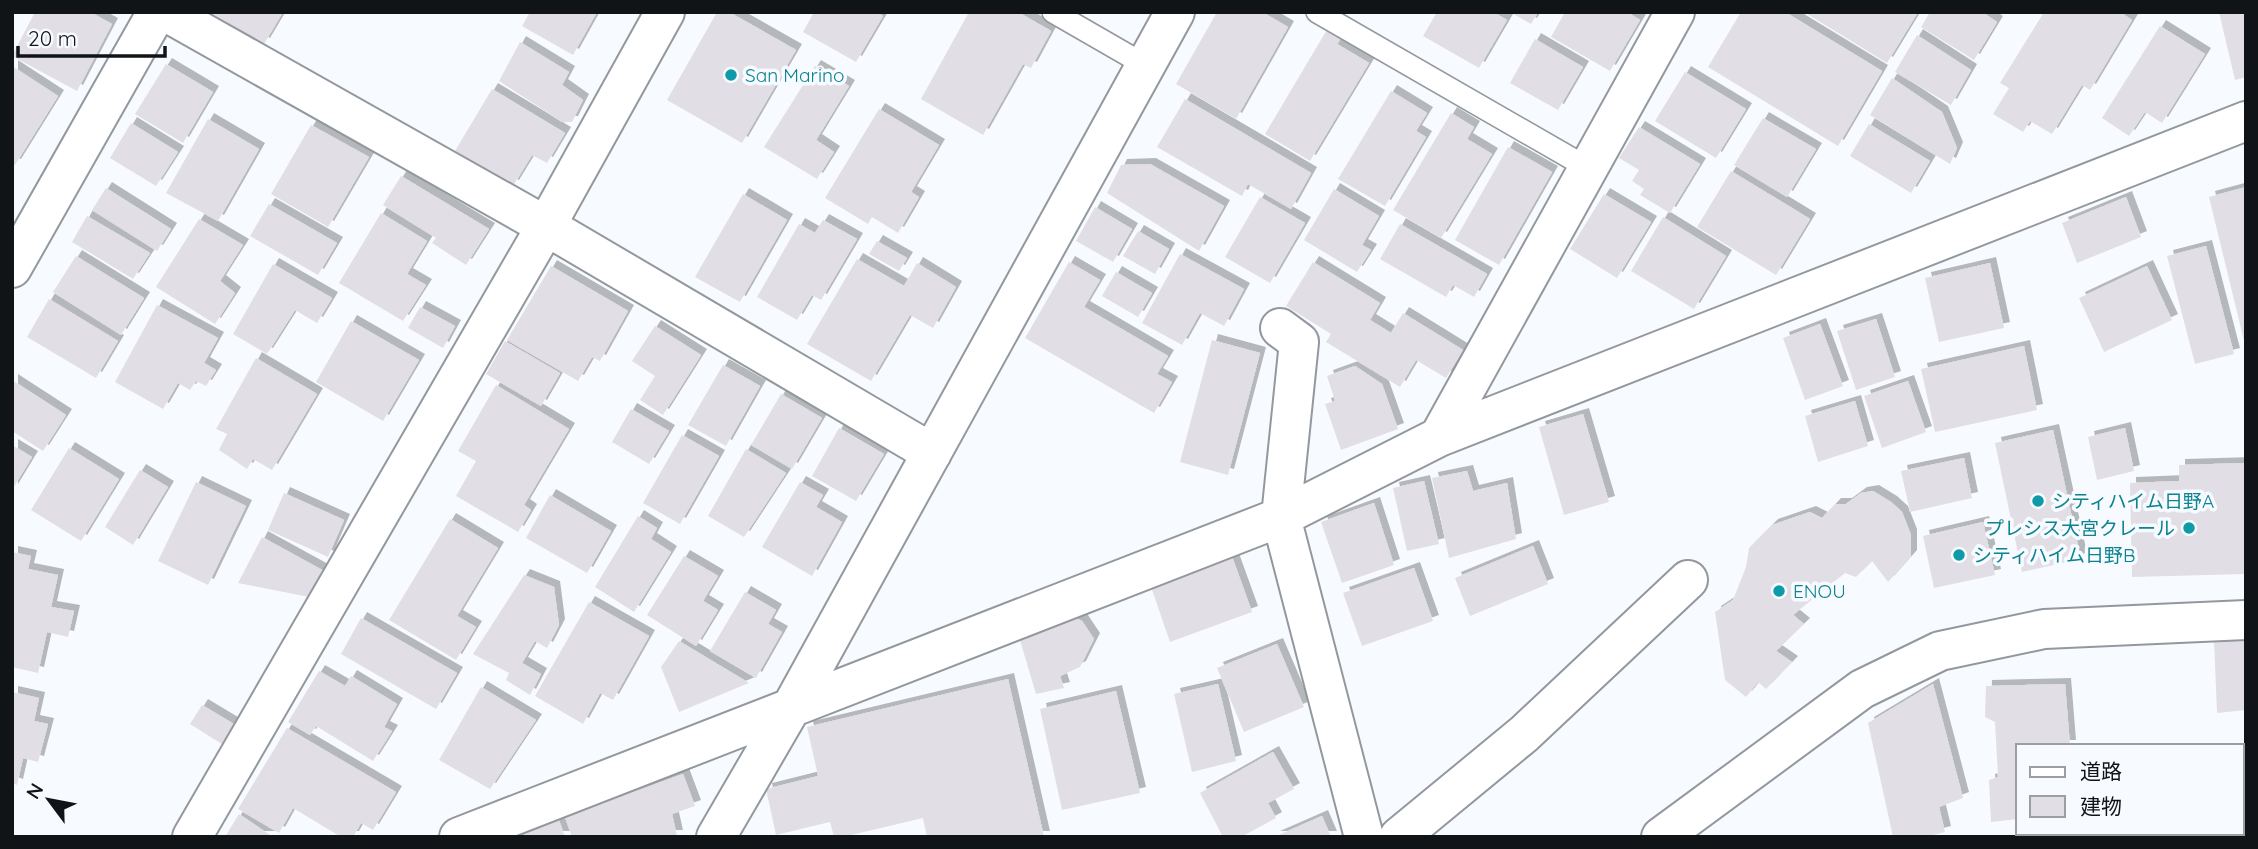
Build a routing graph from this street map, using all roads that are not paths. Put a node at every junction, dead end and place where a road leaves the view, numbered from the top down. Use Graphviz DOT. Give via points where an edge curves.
graph roads {
  1 [pos="157,12"];
  2 [pos="166,12"];
  3 [pos="666,12"];
  4 [pos="1054,12"];
  5 [pos="1175,12"];
  6 [pos="1317,12"];
  7 [pos="1668,15"];
  8 [pos="1145,65"];
  9 [pos="2246,121"];
  10 [pos="1588,168"];
  11 [pos="546,226"];
  12 [pos="12,268"];
  13 [pos="1280,328"];
  14 [pos="1439,437"];
  15 [pos="932,453"];
  16 [pos="1281,517"];
  17 [pos="1688,580"];
  18 [pos="2246,620"];
  19 [pos="791,708"];
  20 [pos="192,837"];
  21 [pos="459,837"];
  22 [pos="716,837"];
  23 [pos="1364,837"];
  24 [pos="1399,837"];
  25 [pos="1661,837"];
  1 -- 12 [label="street"];
  2 -- 11 [label="street"];
  3 -- 11 [label="street"];
  4 -- 8 [label="lane"];
  5 -- 8 [label="street"];
  6 -- 10 [label="lane"];
  7 -- 10 [label="street"];
  8 -- 15 [label="street"];
  9 -- 14 [label="street"];
  10 -- 14 [label="street"];
  11 -- 15 [label="street"];
  11 -- 20 [label="street"];
  13 -- 16 [label="street" via="1299,342"];
  14 -- 16 [label="street"];
  15 -- 19 [label="street"];
  16 -- 19 [label="street"];
  16 -- 23 [label="street"];
  17 -- 24 [label="street" via="1524,734"];
  18 -- 25 [label="street" via="2044,629 1940,651 1862,689"];
  19 -- 21 [label="street"];
  19 -- 22 [label="street"];
}
